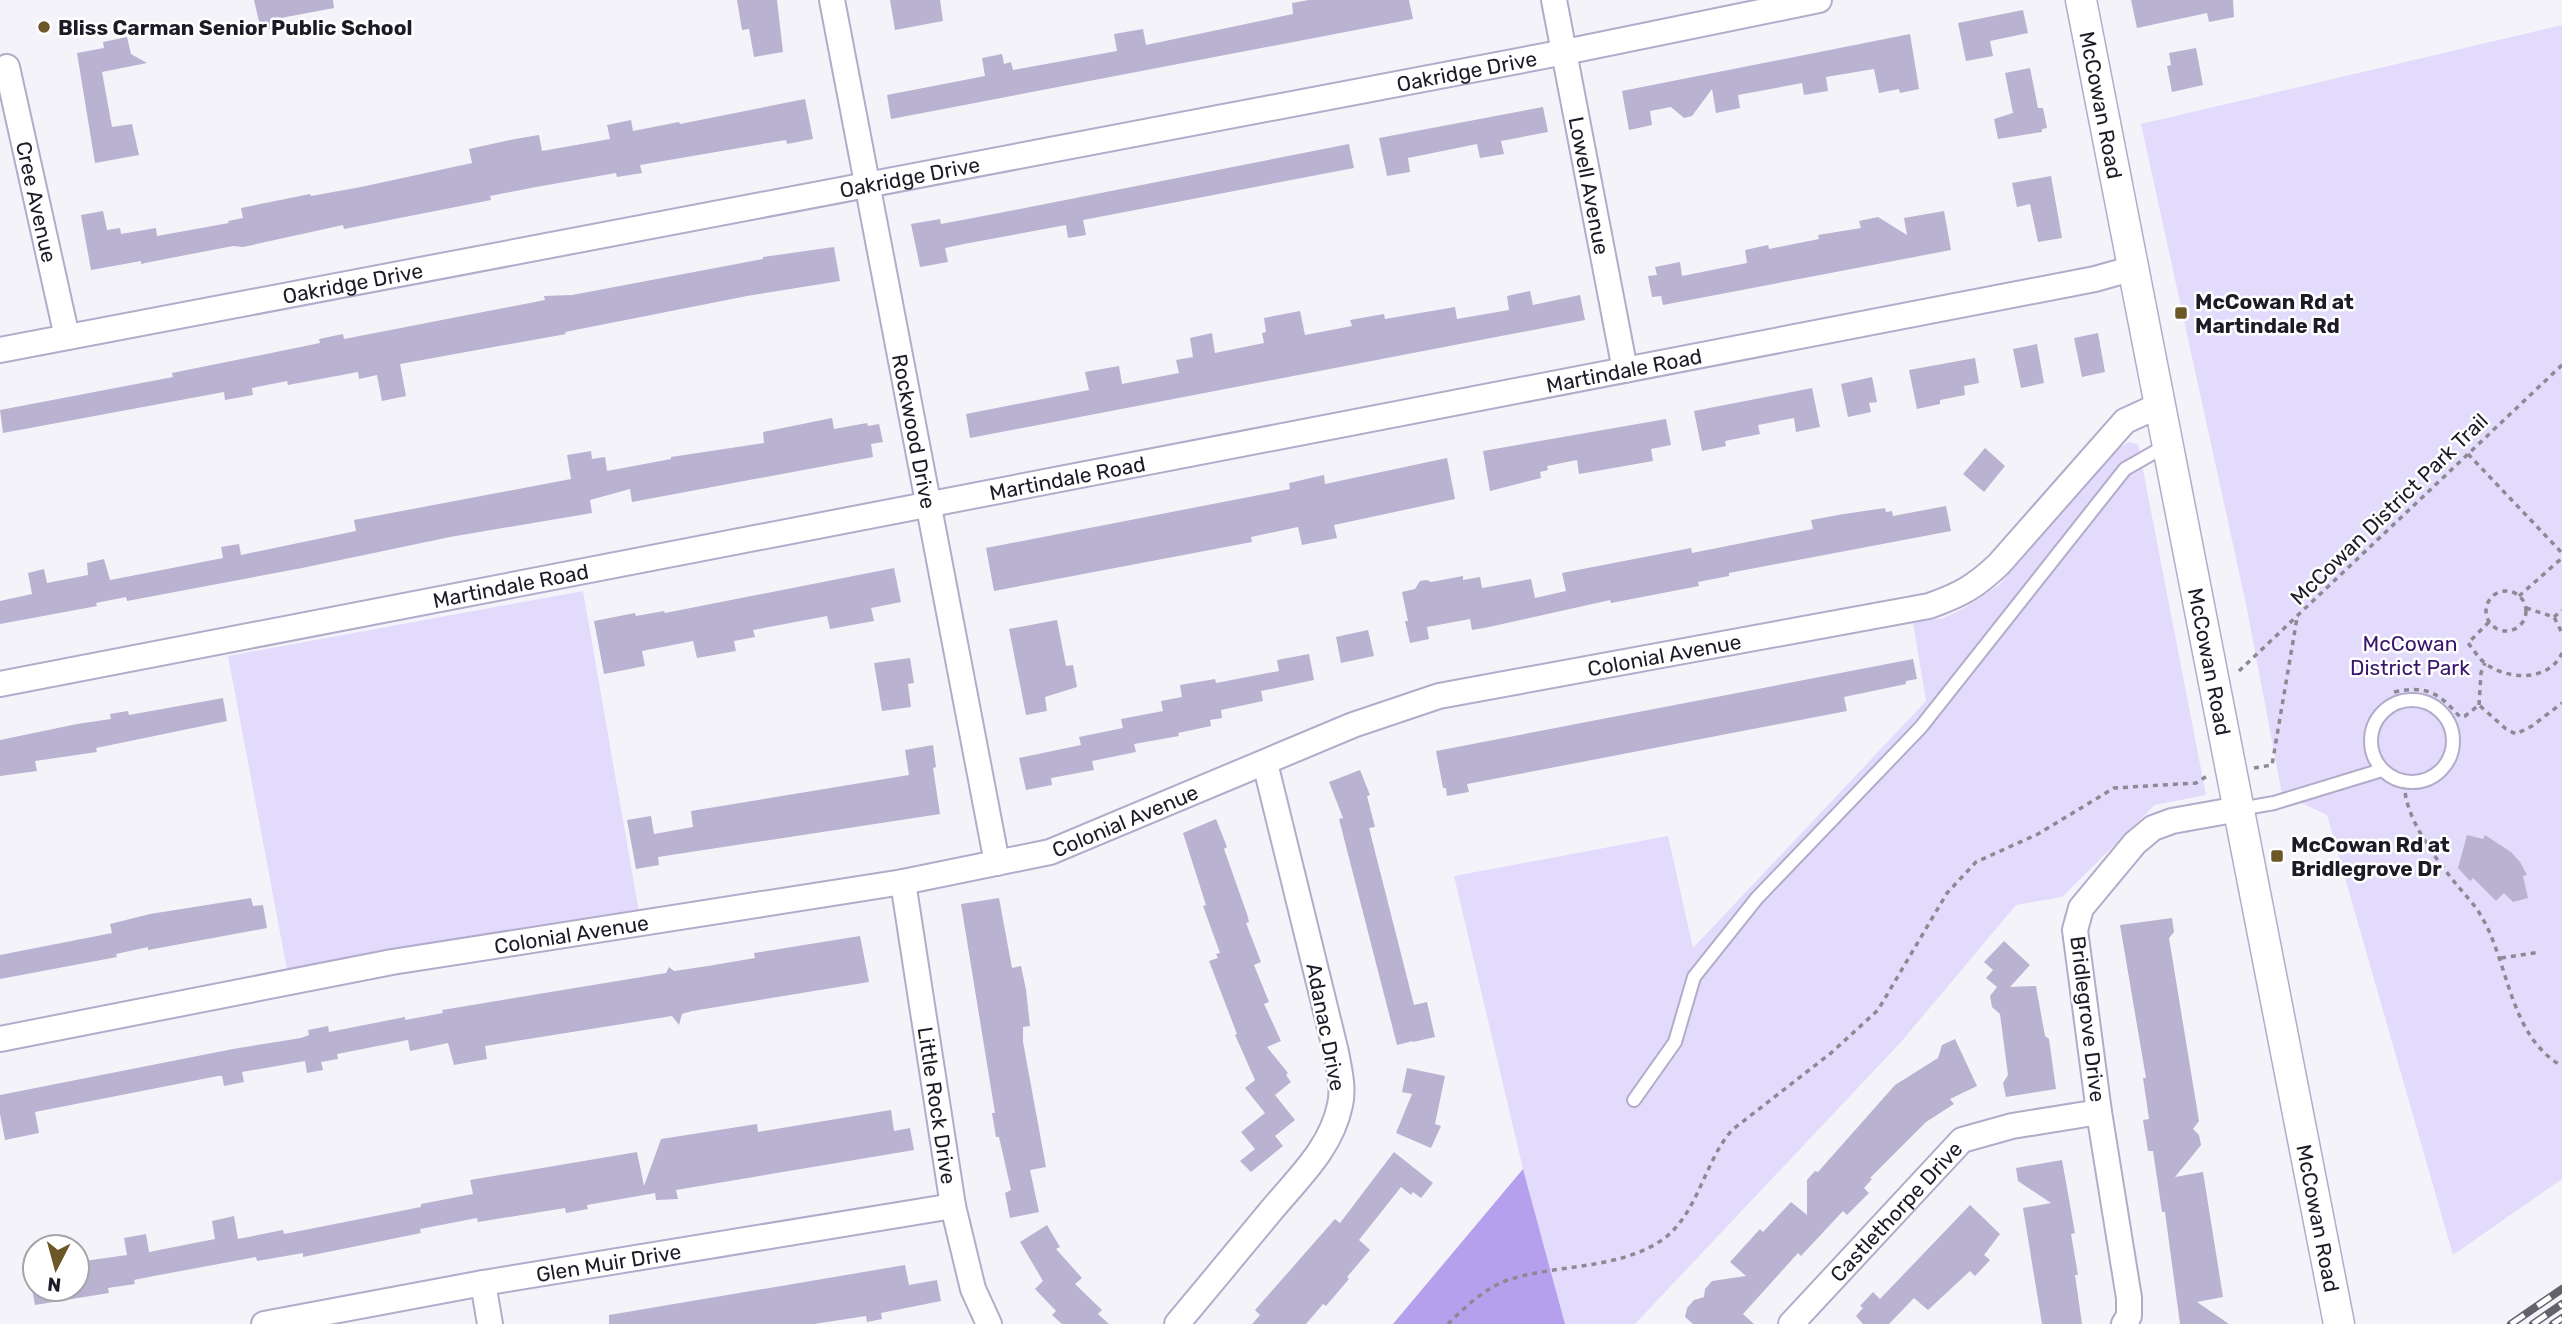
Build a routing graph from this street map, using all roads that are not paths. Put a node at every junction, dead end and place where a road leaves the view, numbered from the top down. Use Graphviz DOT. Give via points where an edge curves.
graph roads {
  1 [pos="832,0"];
  2 [pos="1554,0"];
  3 [pos="1819,0"];
  4 [pos="2081,0"];
  5 [pos="1565,51"];
  6 [pos="7,67"];
  7 [pos="868,184"];
  8 [pos="2134,268"];
  9 [pos="67,337"];
  10 [pos="0,350"];
  11 [pos="1625,370"];
  12 [pos="2160,405"];
  13 [pos="2169,445"];
  14 [pos="929,506"];
  15 [pos="0,684"];
  16 [pos="1265,763"];
  17 [pos="2382,770"];
  18 [pos="2239,808"];
  19 [pos="997,863"];
  20 [pos="903,883"];
  21 [pos="0,1038"];
  22 [pos="1634,1100"];
  23 [pos="2099,1112"];
  24 [pos="953,1206"];
  25 [pos="483,1283"];
  26 [pos="264,1324"];
  27 [pos="490,1324"];
  28 [pos="989,1324"];
  29 [pos="1178,1324"];
  30 [pos="1791,1324"];
  31 [pos="2124,1324"];
  32 [pos="2339,1324"];
  1 -- 7 [label="street, Rockwood Drive"];
  2 -- 5 [label="street, Lowell Avenue"];
  3 -- 5 [label="street, Oakridge Drive"];
  4 -- 8 [label="street, McCowan Road"];
  5 -- 7 [label="street, Oakridge Drive"];
  5 -- 11 [label="street, Lowell Avenue"];
  6 -- 9 [label="street, Cree Avenue"];
  7 -- 9 [label="street, Oakridge Drive"];
  7 -- 14 [label="street, Rockwood Drive"];
  8 -- 11 [label="street, Martindale Road"];
  8 -- 12 [label="street, McCowan Road"];
  9 -- 10 [label="street, Oakridge Drive"];
  11 -- 14 [label="street, Martindale Road"];
  12 -- 13 [label="street, McCowan Road"];
  12 -- 16 [label="street, Colonial Avenue" via="2125,421 1999,564 1956,596 1929,606 1438,696 1353,725"];
  13 -- 18 [label="street, McCowan Road"];
  13 -- 22 [label="lane" via="2125,469 1921,727 1757,898 1694,977 1675,1042"];
  14 -- 15 [label="street, Martindale Road"];
  14 -- 19 [label="street, Rockwood Drive"];
  16 -- 19 [label="street, Colonial Avenue" via="1050,852"];
  16 -- 29 [label="street, Adanac Drive" via="1336,1052 1341,1103 1312,1164"];
  17 -- 17 [label="lane" via="2370,745 2377,718 2387,708 2414,700 2440,710 2453,734 2453,748 2442,771 2431,779 2405,783"];
  17 -- 18 [label="lane" via="2274,803"];
  18 -- 23 [label="street, Bridlegrove Drive" via="2153,828 2081,908 2076,949"];
  18 -- 32 [label="street, McCowan Road"];
  19 -- 20 [label="street, Colonial Avenue"];
  20 -- 21 [label="street, Colonial Avenue" via="392,962"];
  20 -- 24 [label="street, Little Rock Drive"];
  23 -- 30 [label="street, Castlethorpe Drive" via="2012,1126 1962,1140"];
  23 -- 31 [label="street, Bridlegrove Drive" via="2129,1298"];
  24 -- 25 [label="street, Glen Muir Drive"];
  24 -- 28 [label="street, Little Rock Drive" via="973,1289"];
  25 -- 26 [label="street, Glen Muir Drive"];
  25 -- 27 [label="street"];
}
